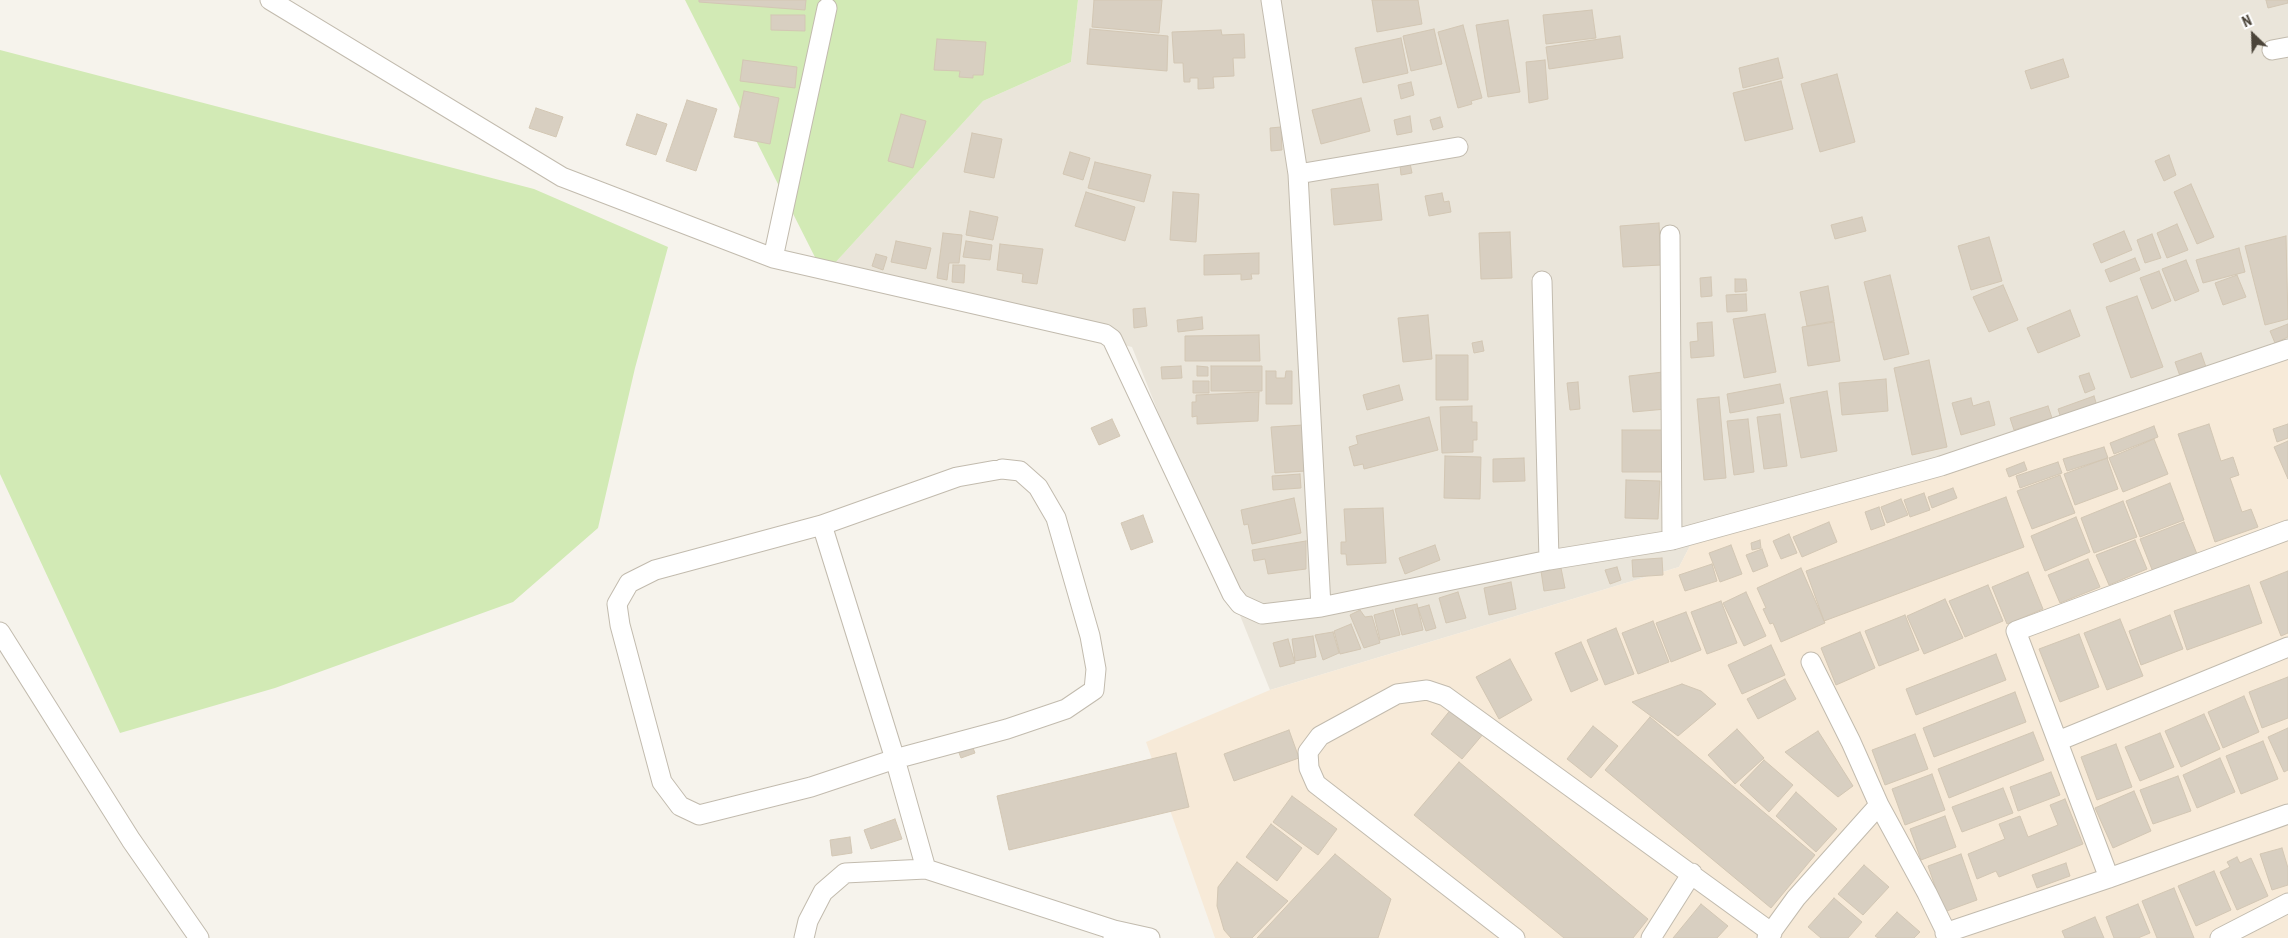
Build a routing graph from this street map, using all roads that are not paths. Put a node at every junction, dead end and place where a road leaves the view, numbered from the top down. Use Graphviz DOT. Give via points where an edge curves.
graph roads {
  1 [pos="270,0"];
  2 [pos="1271,0"];
  3 [pos="826,8"];
  4 [pos="1458,147"];
  5 [pos="1298,174"];
  6 [pos="1670,235"];
  7 [pos="773,258"];
  8 [pos="1542,281"];
  9 [pos="2288,349"];
  10 [pos="822,525"];
  11 [pos="2288,530"];
  12 [pos="1672,540"];
  13 [pos="1549,560"];
  14 [pos="1321,607"];
  15 [pos="0,632"];
  16 [pos="2288,647"];
  17 [pos="1810,662"];
  18 [pos="2058,741"];
  19 [pos="895,759"];
  20 [pos="1878,805"];
  21 [pos="2288,814"];
  22 [pos="926,869"];
  23 [pos="1692,873"];
  24 [pos="2109,878"];
  25 [pos="2288,903"];
  26 [pos="1114,934"];
  27 [pos="1947,935"];
  28 [pos="1770,936"];
  29 [pos="199,938"];
  30 [pos="804,938"];
  31 [pos="1150,938"];
  32 [pos="1516,938"];
  33 [pos="1651,938"];
  34 [pos="2220,938"];
  1 -- 7 [label="street" via="562,178"];
  2 -- 5 [label="street"];
  3 -- 7 [label="street"];
  4 -- 5 [label="street"];
  5 -- 14 [label="street"];
  6 -- 12 [label="street"];
  7 -- 14 [label="street" via="1105,334 1112,339 1232,594 1240,604 1262,614"];
  8 -- 13 [label="street"];
  9 -- 12 [label="street" via="1942,466"];
  10 -- 19 [label="street"];
  10 -- 19 [label="street" via="957,478 1002,469 1020,471 1038,488 1056,518 1090,636 1096,669 1094,690 1066,709 1008,729"];
  10 -- 19 [label="street" via="655,570 629,583 618,604 620,625 662,782 680,806 699,816 811,787"];
  11 -- 18 [label="street" via="2016,631"];
  12 -- 13 [label="street"];
  13 -- 14 [label="street"];
  15 -- 29 [label="street" via="131,840"];
  16 -- 18 [label="street"];
  17 -- 20 [label="street" via="1851,742"];
  18 -- 24 [label="street"];
  19 -- 22 [label="street"];
  20 -- 27 [label="street"];
  20 -- 28 [label="street" via="1796,898"];
  21 -- 24 [label="street"];
  22 -- 26 [label="street"];
  22 -- 30 [label="street" via="845,873 823,892 808,921"];
  23 -- 28 [label="street"];
  23 -- 32 [label="street" via="1445,696 1427,690 1397,694 1320,736 1308,752 1309,768 1316,784"];
  23 -- 33 [label="street"];
  24 -- 27 [label="street"];
  25 -- 34 [label="street"];
  26 -- 31 [label="street"];
}
